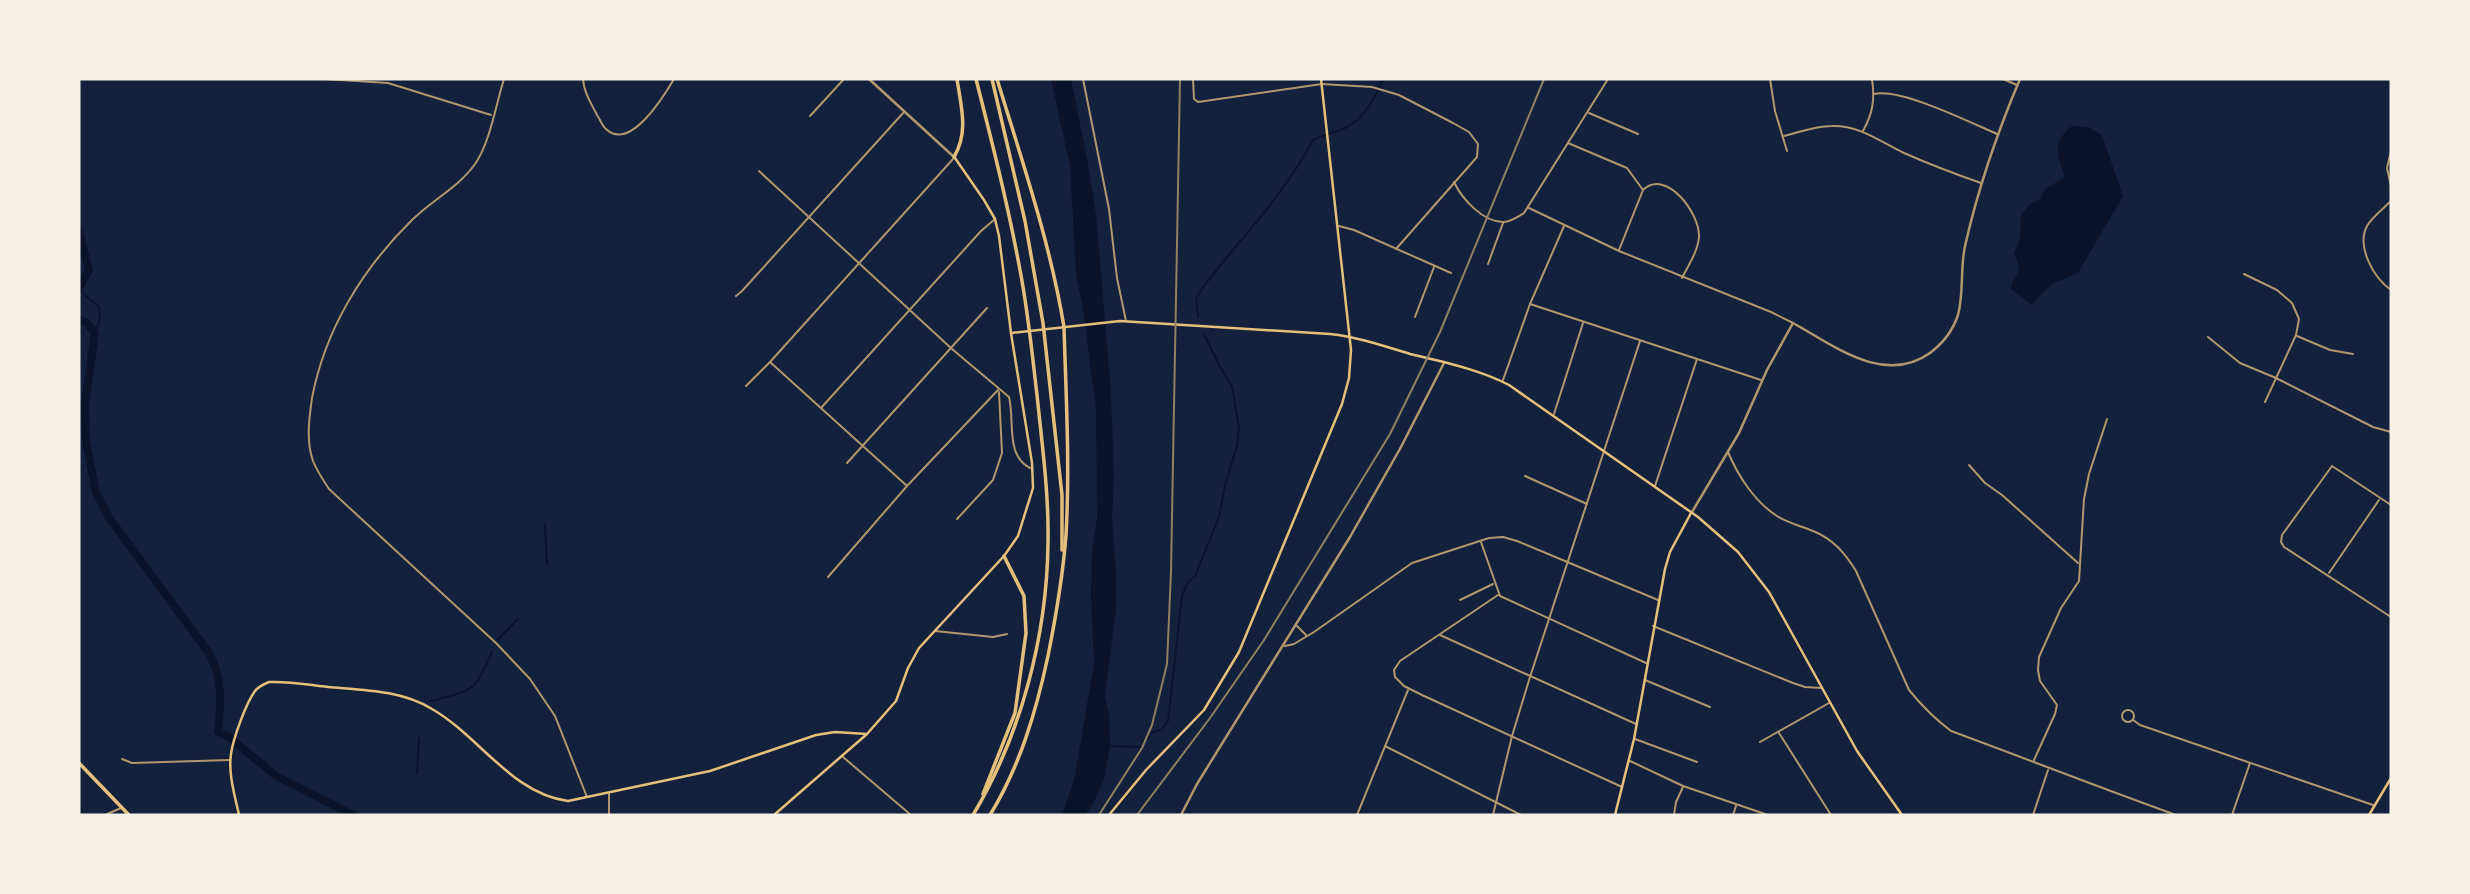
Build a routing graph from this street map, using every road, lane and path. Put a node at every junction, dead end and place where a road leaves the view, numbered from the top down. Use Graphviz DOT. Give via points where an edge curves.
graph roads {
  1 [pos="325,79"];
  2 [pos="504,79"];
  3 [pos="583,79"];
  4 [pos="673,79"];
  5 [pos="844,79"];
  6 [pos="869,79"];
  7 [pos="957,79"];
  8 [pos="976,79"];
  9 [pos="995,79"];
  10 [pos="1083,79"];
  11 [pos="1193,79"];
  12 [pos="1321,79"];
  13 [pos="1608,79"];
  14 [pos="1770,79"];
  15 [pos="1872,79"];
  16 [pos="2003,79"];
  17 [pos="2020,79"];
  18 [pos="1322,84"];
  19 [pos="2017,85"];
  20 [pos="1874,94"];
  21 [pos="905,111"];
  22 [pos="1588,112"];
  23 [pos="492,116"];
  24 [pos="810,116"];
  25 [pos="1863,132"];
  26 [pos="1637,134"];
  27 [pos="1997,134"];
  28 [pos="1784,136"];
  29 [pos="1567,142"];
  30 [pos="1787,151"];
  31 [pos="2391,151"];
  32 [pos="954,157"];
  33 [pos="760,171"];
  34 [pos="1454,183"];
  35 [pos="1982,184"];
  36 [pos="2391,186"];
  37 [pos="1643,190"];
  38 [pos="2391,201"];
  39 [pos="1529,208"];
  40 [pos="811,217"];
  41 [pos="995,219"];
  42 [pos="1503,222"];
  43 [pos="1564,225"];
  44 [pos="1338,226"];
  45 [pos="1396,249"];
  46 [pos="1619,251"];
  47 [pos="859,262"];
  48 [pos="1488,264"];
  49 [pos="1434,266"];
  50 [pos="1451,273"];
  51 [pos="2244,274"];
  52 [pos="1682,278"];
  53 [pos="2391,290"];
  54 [pos="736,296"];
  55 [pos="1530,304"];
  56 [pos="910,308"];
  57 [pos="987,308"];
  58 [pos="1415,317"];
  59 [pos="1126,321"];
  60 [pos="1583,323"];
  61 [pos="1793,323"];
  62 [pos="1064,327"];
  63 [pos="1011,333"];
  64 [pos="2296,335"];
  65 [pos="1349,337"];
  66 [pos="2208,337"];
  67 [pos="1640,341"];
  68 [pos="952,349"];
  69 [pos="2353,354"];
  70 [pos="1697,359"];
  71 [pos="770,362"];
  72 [pos="1444,363"];
  73 [pos="2276,378"];
  74 [pos="1502,381"];
  75 [pos="1762,381"];
  76 [pos="746,386"];
  77 [pos="999,390"];
  78 [pos="2265,402"];
  79 [pos="821,408"];
  80 [pos="1553,415"];
  81 [pos="2107,419"];
  82 [pos="2391,432"];
  83 [pos="863,446"];
  84 [pos="1604,451"];
  85 [pos="1728,452"];
  86 [pos="1031,456"];
  87 [pos="1020,459"];
  88 [pos="847,463"];
  89 [pos="1969,465"];
  90 [pos="1032,469"];
  91 [pos="1525,476"];
  92 [pos="907,486"];
  93 [pos="1655,487"];
  94 [pos="2381,499"];
  95 [pos="1588,504"];
  96 [pos="2391,505"];
  97 [pos="1691,513"];
  98 [pos="957,519"];
  99 [pos="1481,540"];
  100 [pos="1004,556"];
  101 [pos="1569,561"];
  102 [pos="2079,564"];
  103 [pos="2329,574"];
  104 [pos="1061,576"];
  105 [pos="828,577"];
  106 [pos="1494,584"];
  107 [pos="1498,595"];
  108 [pos="1460,600"];
  109 [pos="1658,600"];
  110 [pos="2391,617"];
  111 [pos="1549,619"];
  112 [pos="1297,626"];
  113 [pos="1653,626"];
  114 [pos="934,631"];
  115 [pos="1007,634"];
  116 [pos="1439,634"];
  117 [pos="1307,636"];
  118 [pos="1284,646"];
  119 [pos="1647,664"];
  120 [pos="1530,677"];
  121 [pos="1644,680"];
  122 [pos="1823,688"];
  123 [pos="1409,689"];
  124 [pos="1830,702"];
  125 [pos="1710,706"];
  126 [pos="2133,720"];
  127 [pos="1637,724"];
  128 [pos="1779,733"];
  129 [pos="867,734"];
  130 [pos="1512,736"];
  131 [pos="1634,739"];
  132 [pos="1760,743"];
  133 [pos="1385,746"];
  134 [pos="842,756"];
  135 [pos="122,760"];
  136 [pos="231,760"];
  137 [pos="1629,761"];
  138 [pos="2034,761"];
  139 [pos="1697,762"];
  140 [pos="2250,762"];
  141 [pos="79,763"];
  142 [pos="2049,768"];
  143 [pos="2391,778"];
  144 [pos="1684,786"];
  145 [pos="1622,787"];
  146 [pos="608,794"];
  147 [pos="587,798"];
  148 [pos="1495,802"];
  149 [pos="1736,805"];
  150 [pos="2374,805"];
  151 [pos="122,808"];
  152 [pos="105,815"];
  153 [pos="129,815"];
  154 [pos="239,815"];
  155 [pos="609,815"];
  156 [pos="774,815"];
  157 [pos="911,815"];
  158 [pos="972,815"];
  159 [pos="989,815"];
  160 [pos="1109,815"];
  161 [pos="1181,815"];
  162 [pos="1357,815"];
  163 [pos="1493,815"];
  164 [pos="1521,815"];
  165 [pos="1615,815"];
  166 [pos="1674,815"];
  167 [pos="1733,815"];
  168 [pos="1768,815"];
  169 [pos="1831,815"];
  170 [pos="1902,815"];
  171 [pos="2033,815"];
  172 [pos="2176,815"];
  173 [pos="2232,815"];
  174 [pos="2370,815"];
  1 -- 23 [label="street" via="388,83"];
  2 -- 23 [label="street"];
  3 -- 4 [label="street" via="584,90 605,129 624,135 660,103"];
  5 -- 24 [label="street"];
  6 -- 21 [label="street"];
  7 -- 32 [label="main road" via="963,133"];
  8 -- 158 [label="main road" via="1028,320 1046,484 1047,576 1019,718 993,782"];
  9 -- 62 [label="main road" via="1049,251"];
  9 -- 104 [label="main road" via="1043,323 1062,495"];
  10 -- 59 [label="street"];
  11 -- 18 [label="street" via="1196,101"];
  12 -- 18 [label="main road"];
  13 -- 22 [label="street"];
  14 -- 28 [label="street"];
  15 -- 20 [label="street"];
  16 -- 19 [label="street"];
  17 -- 19 [label="street"];
  18 -- 34 [label="street" via="1385,89 1458,125 1479,147 1478,156"];
  18 -- 44 [label="main road"];
  19 -- 27 [label="street"];
  20 -- 25 [label="street" via="1872,114"];
  20 -- 27 [label="street" via="1904,96"];
  21 -- 32 [label="street"];
  21 -- 40 [label="street"];
  22 -- 26 [label="street"];
  22 -- 29 [label="street"];
  23 -- 147 [label="street" via="477,161 393,240 337,320 316,377 309,443 328,489 530,679 555,716"];
  25 -- 28 [label="street" via="1833,125"];
  25 -- 35 [label="street"];
  27 -- 35 [label="street"];
  28 -- 30 [label="street"];
  29 -- 37 [label="street" via="1627,168"];
  29 -- 39 [label="street"];
  31 -- 36 [label="street"];
  32 -- 41 [label="main road"];
  32 -- 47 [label="street"];
  33 -- 40 [label="street"];
  34 -- 42 [label="street" via="1476,209"];
  34 -- 45 [label="street"];
  35 -- 61 [label="street" via="1962,258 1957,317 1944,340 1926,356 1897,366 1875,365"];
  37 -- 46 [label="street"];
  37 -- 52 [label="street" via="1650,183 1668,188 1682,198 1696,222 1698,244"];
  38 -- 53 [label="street" via="2368,225 2364,249"];
  39 -- 42 [label="street"];
  39 -- 43 [label="street"];
  40 -- 47 [label="street"];
  40 -- 54 [label="street"];
  41 -- 56 [label="street"];
  41 -- 63 [label="main road"];
  42 -- 48 [label="street"];
  43 -- 46 [label="street"];
  43 -- 55 [label="street"];
  44 -- 45 [label="street"];
  44 -- 65 [label="main road"];
  45 -- 49 [label="street"];
  46 -- 52 [label="street"];
  47 -- 56 [label="street"];
  47 -- 71 [label="street"];
  49 -- 50 [label="street"];
  49 -- 58 [label="street"];
  51 -- 64 [label="street" via="2292,303 2299,318"];
  52 -- 61 [label="street"];
  55 -- 60 [label="street"];
  55 -- 74 [label="street"];
  56 -- 68 [label="street"];
  56 -- 79 [label="street"];
  57 -- 68 [label="street"];
  59 -- 62 [label="main road"];
  59 -- 65 [label="main road"];
  60 -- 67 [label="street"];
  60 -- 80 [label="street"];
  61 -- 75 [label="street"];
  62 -- 63 [label="main road"];
  62 -- 104 [label="main road" via="1068,495"];
  63 -- 86 [label="main road"];
  64 -- 69 [label="street"];
  64 -- 73 [label="street"];
  65 -- 72 [label="main road"];
  65 -- 160 [label="main road" via="1351,369 1346,393 1239,652 1204,710"];
  66 -- 73 [label="street" via="2240,363"];
  67 -- 70 [label="street"];
  67 -- 84 [label="street"];
  68 -- 77 [label="street"];
  68 -- 83 [label="street"];
  70 -- 75 [label="street"];
  70 -- 93 [label="street"];
  71 -- 76 [label="street"];
  71 -- 79 [label="street"];
  72 -- 74 [label="main road"];
  72 -- 112 [label="street"];
  73 -- 78 [label="street"];
  73 -- 82 [label="street"];
  74 -- 80 [label="main road"];
  75 -- 85 [label="street"];
  77 -- 87 [label="street" via="1009,397 1014,452"];
  77 -- 92 [label="street"];
  77 -- 98 [label="street" via="1002,453 992,480"];
  79 -- 83 [label="street"];
  80 -- 84 [label="main road"];
  81 -- 102 [label="street" via="2084,499"];
  83 -- 88 [label="street"];
  83 -- 92 [label="street"];
  84 -- 93 [label="main road"];
  84 -- 95 [label="street"];
  85 -- 97 [label="street"];
  85 -- 138 [label="street" via="1734,468 1762,503 1776,515 1833,542 1846,555 1905,682 1922,707 1951,731"];
  86 -- 87 [label="street"];
  86 -- 90 [label="main road"];
  87 -- 90 [label="street"];
  89 -- 102 [label="street"];
  90 -- 100 [label="main road" via="1032,488 1018,536"];
  91 -- 95 [label="street"];
  92 -- 105 [label="street"];
  93 -- 97 [label="main road"];
  94 -- 96 [label="street"];
  94 -- 103 [label="street"];
  94 -- 103 [label="street" via="2332,466 2282,536 2284,547"];
  95 -- 101 [label="street"];
  97 -- 109 [label="main road" via="1670,552"];
  97 -- 122 [label="main road" via="1754,572"];
  99 -- 101 [label="street" via="1511,538"];
  99 -- 106 [label="street"];
  99 -- 117 [label="street" via="1408,565"];
  100 -- 114 [label="main road"];
  100 -- 158 [label="main road" via="1024,596 1026,633 1015,713"];
  101 -- 109 [label="street"];
  101 -- 111 [label="street"];
  102 -- 138 [label="street" via="2079,582 2061,608 2039,657 2040,681 2057,705"];
  103 -- 110 [label="street"];
  104 -- 159 [label="main road" via="1036,707 1016,765"];
  106 -- 107 [label="street"];
  106 -- 108 [label="street"];
  107 -- 111 [label="street"];
  107 -- 116 [label="street"];
  109 -- 113 [label="main road"];
  111 -- 119 [label="street"];
  111 -- 120 [label="street"];
  112 -- 117 [label="street"];
  112 -- 118 [label="street"];
  113 -- 119 [label="main road"];
  113 -- 122 [label="street" via="1805,687"];
  114 -- 115 [label="street" via="993,637"];
  114 -- 129 [label="main road" via="919,648 895,701"];
  116 -- 120 [label="street"];
  116 -- 123 [label="street" via="1395,668 1395,677"];
  117 -- 118 [label="street"];
  118 -- 161 [label="street"];
  119 -- 121 [label="main road"];
  120 -- 127 [label="street"];
  120 -- 130 [label="street"];
  121 -- 125 [label="street"];
  121 -- 127 [label="main road"];
  122 -- 124 [label="main road"];
  123 -- 130 [label="street"];
  123 -- 133 [label="street"];
  124 -- 128 [label="street"];
  124 -- 170 [label="main road" via="1857,751"];
  126 -- 140 [label="street"];
  127 -- 131 [label="main road"];
  128 -- 132 [label="street"];
  128 -- 169 [label="street"];
  129 -- 134 [label="main road"];
  129 -- 146 [label="main road" via="816,734 746,760"];
  130 -- 145 [label="street"];
  130 -- 148 [label="street"];
  131 -- 137 [label="main road"];
  131 -- 139 [label="street"];
  133 -- 148 [label="street"];
  133 -- 162 [label="street"];
  134 -- 156 [label="main road"];
  134 -- 157 [label="street"];
  135 -- 136 [label="street"];
  136 -- 147 [label="main road" via="255,691 269,682 405,696 434,709 535,791 568,801"];
  136 -- 154 [label="main road"];
  137 -- 144 [label="street"];
  137 -- 145 [label="main road"];
  138 -- 142 [label="street"];
  140 -- 150 [label="street"];
  140 -- 173 [label="street"];
  141 -- 151 [label="main road"];
  142 -- 171 [label="street"];
  142 -- 172 [label="street"];
  143 -- 150 [label="main road"];
  144 -- 149 [label="street"];
  144 -- 166 [label="street"];
  145 -- 165 [label="main road"];
  146 -- 147 [label="main road"];
  146 -- 155 [label="street"];
  148 -- 163 [label="street"];
  148 -- 164 [label="street"];
  149 -- 167 [label="street"];
  149 -- 168 [label="street"];
  150 -- 174 [label="main road"];
  151 -- 152 [label="street"];
  151 -- 153 [label="main road"];
}
